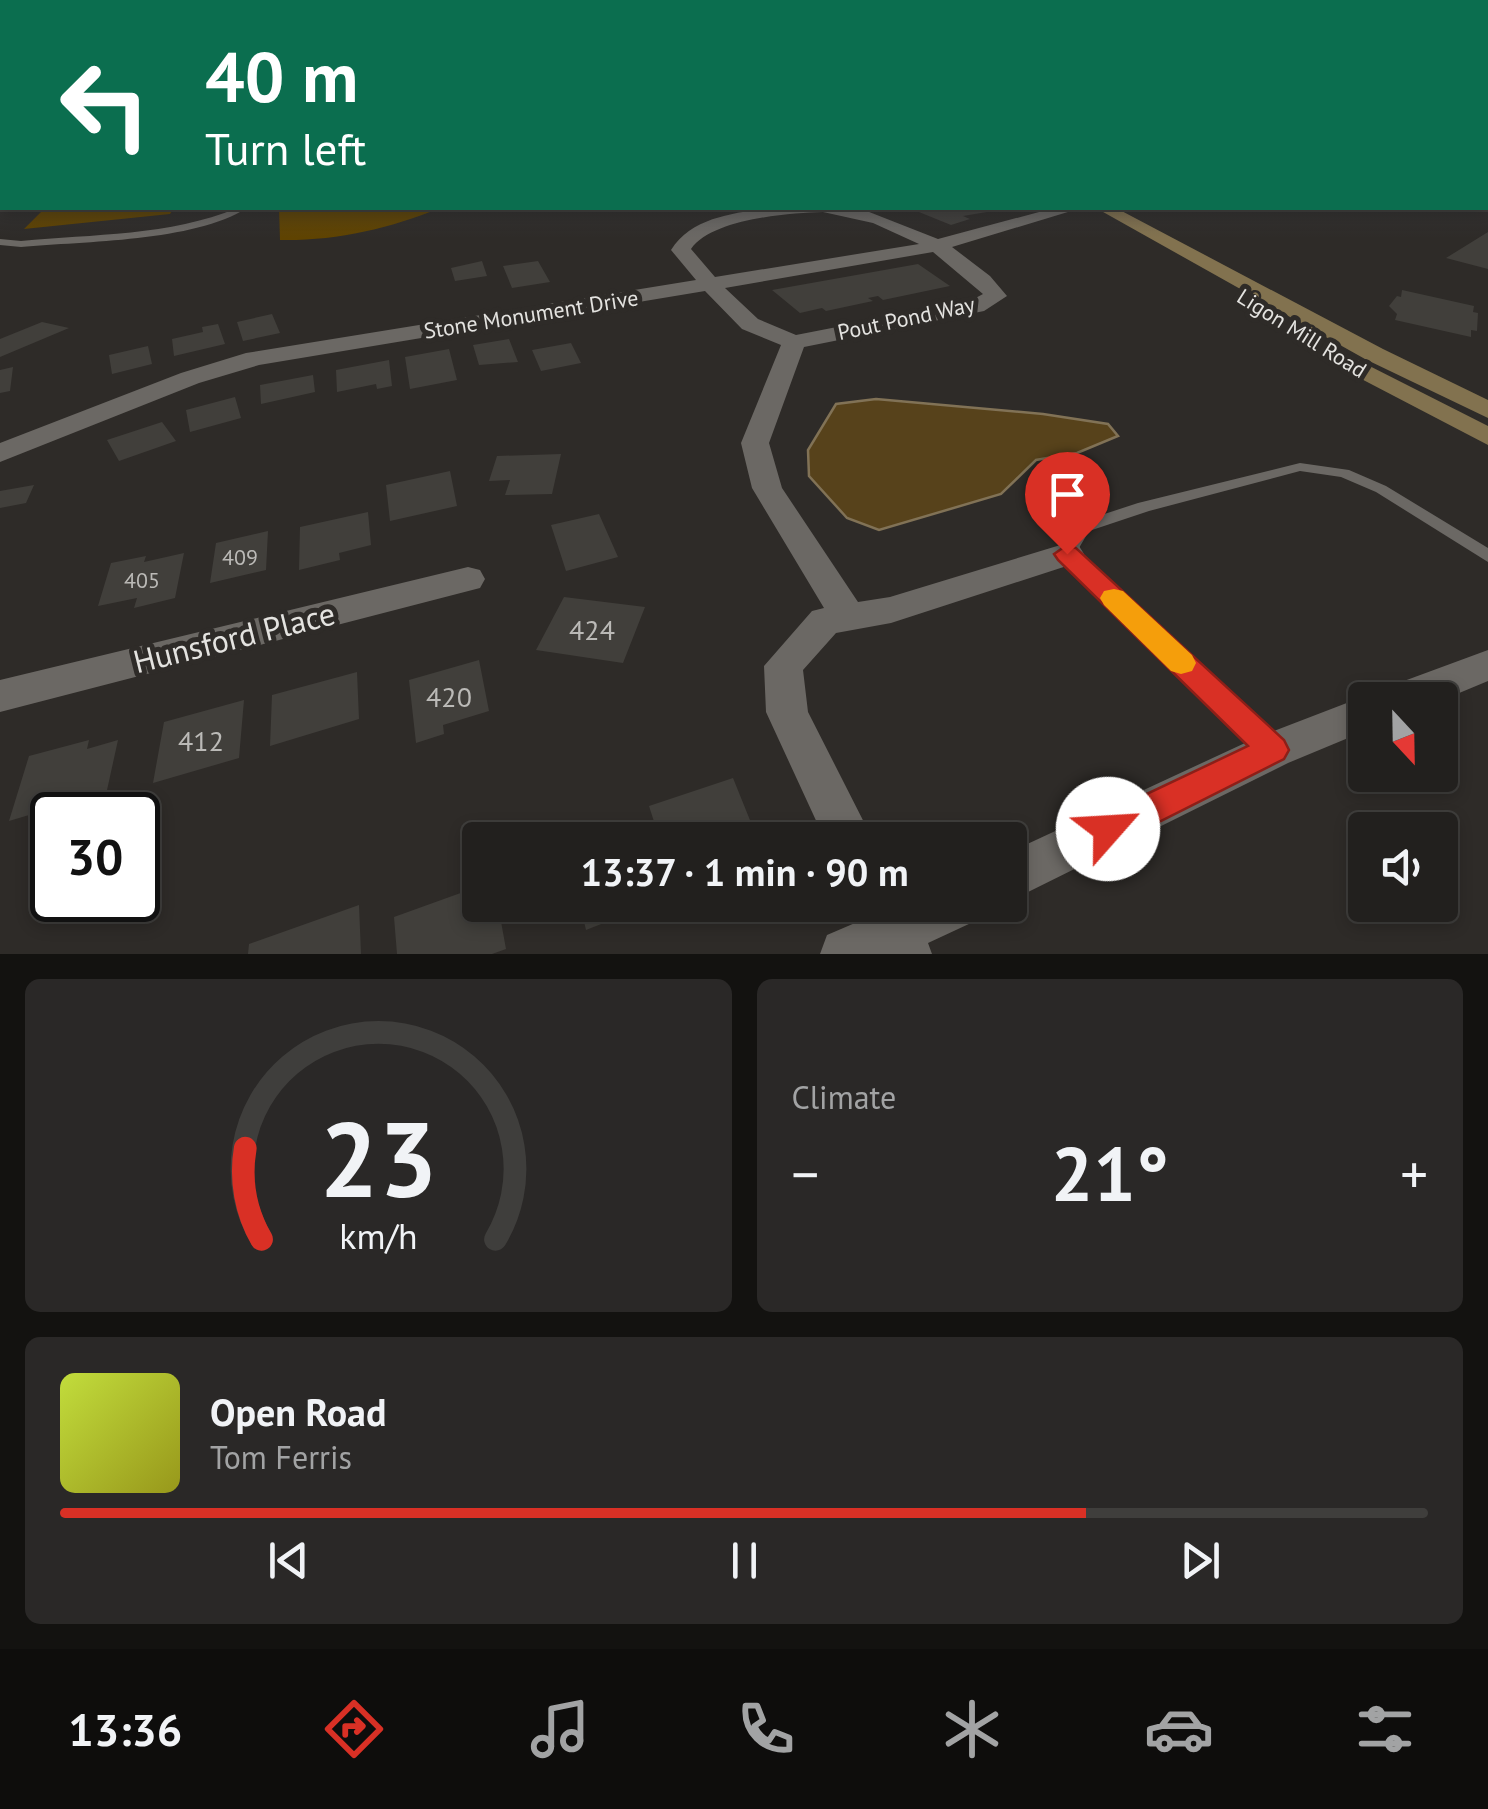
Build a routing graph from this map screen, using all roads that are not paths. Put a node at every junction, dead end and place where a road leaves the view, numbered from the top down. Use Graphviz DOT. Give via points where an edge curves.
graph roads {
  1 [pos="239,210"];
  2 [pos="813,210"];
  3 [pos="841,210"];
  4 [pos="1065,210"];
  5 [pos="1114,212"];
  6 [pos="0,242"];
  7 [pos="934,247"];
  8 [pos="713,286"];
  9 [pos="794,342"];
  10 [pos="1488,410"];
  11 [pos="1488,437"];
  12 [pos="0,453"];
  13 [pos="1067,554"];
  14 [pos="1488,556"];
  15 [pos="468,578"];
  16 [pos="849,617"];
  17 [pos="1488,665"];
  18 [pos="1445,682"];
  19 [pos="0,696"];
  20 [pos="1348,720"];
  21 [pos="1273,750"];
  22 [pos="841,822"];
  23 [pos="1027,869"];
  24 [pos="894,931"];
  25 [pos="846,954"];
  1 -- 6 [label="lane" via="150,230"];
  2 -- 8 [label="street, Pout Pond Way" via="751,216 706,228 684,242 681,250"];
  3 -- 7 [label="street, Pout Pond Way"];
  4 -- 7 [label="street, Stone Monument Drive"];
  5 -- 10 [label="main road, Ligon Mill Road"];
  5 -- 11 [label="main road, Ligon Mill Road" via="1350,364"];
  7 -- 8 [label="street, Stone Monument Drive"];
  7 -- 9 [label="street, Pout Pond Way" via="996,296 976,306"];
  8 -- 9 [label="street, Pout Pond Way" via="750,324"];
  8 -- 12 [label="street, Stone Monument Drive" via="256,358"];
  9 -- 16 [label="street" via="755,444 766,488"];
  13 -- 14 [label="lane" via="1084,527 1300,467 1344,473 1381,489"];
  13 -- 16 [label="street"];
  13 -- 21 [label="lane"];
  15 -- 19 [label="street, Hunsford Place"];
  16 -- 22 [label="street" via="825,621 783,666 787,712"];
  17 -- 18 [label="street"];
  20 -- 21 [label="street"];
  21 -- 23 [label="street"];
  24 -- 25 [label="street"];
}
